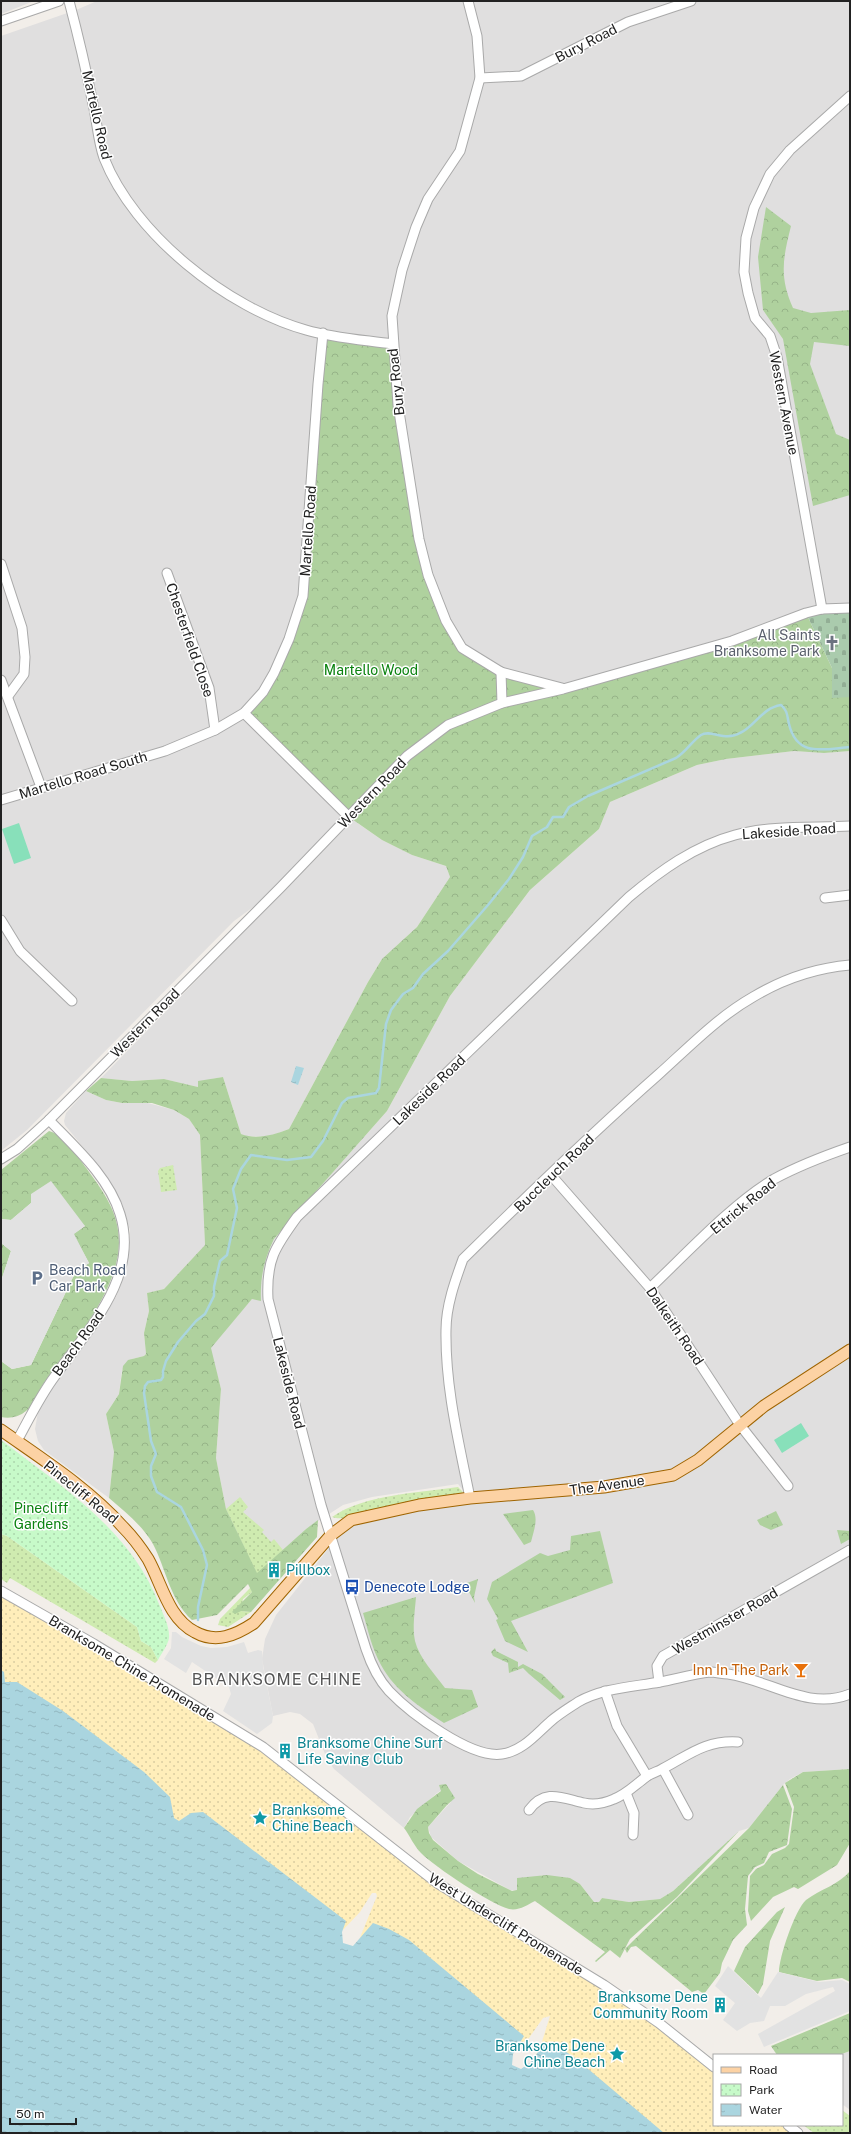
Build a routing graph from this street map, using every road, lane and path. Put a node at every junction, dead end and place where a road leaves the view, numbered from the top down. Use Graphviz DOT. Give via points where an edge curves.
graph roads {
  1 [pos="59,1"];
  2 [pos="69,1"];
  3 [pos="468,1"];
  4 [pos="692,1"];
  5 [pos="1,21"];
  6 [pos="480,78"];
  7 [pos="850,96"];
  8 [pos="323,333"];
  9 [pos="392,344"];
  10 [pos="1,564"];
  11 [pos="167,573"];
  12 [pos="850,608"];
  13 [pos="822,609"];
  14 [pos="501,672"];
  15 [pos="1,680"];
  16 [pos="563,689"];
  17 [pos="8,696"];
  18 [pos="502,703"];
  19 [pos="244,713"];
  20 [pos="215,730"];
  21 [pos="165,751"];
  22 [pos="41,787"];
  23 [pos="1,800"];
  24 [pos="349,817"];
  25 [pos="850,826"];
  26 [pos="850,894"];
  27 [pos="825,898"];
  28 [pos="1,920"];
  29 [pos="850,965"];
  30 [pos="72,1001"];
  31 [pos="49,1120"];
  32 [pos="850,1147"];
  33 [pos="1,1160"];
  34 [pos="551,1175"];
  35 [pos="650,1288"];
  36 [pos="850,1350"];
  37 [pos="740,1424"];
  38 [pos="1,1430"];
  39 [pos="17,1441"];
  40 [pos="788,1486"];
  41 [pos="470,1498"];
  42 [pos="331,1535"];
  43 [pos="850,1550"];
  44 [pos="1,1590"];
  45 [pos="659,1682"];
  46 [pos="605,1691"];
  47 [pos="850,1694"];
  48 [pos="738,1742"];
  49 [pos="263,1747"];
  50 [pos="663,1769"];
  51 [pos="647,1776"];
  52 [pos="626,1794"];
  53 [pos="529,1810"];
  54 [pos="688,1815"];
  55 [pos="633,1835"];
  56 [pos="713,2066"];
  57 [pos="789,2126"];
  58 [pos="798,2133"];
  1 -- 5 [label="street"];
  2 -- 8 [label="street, Martello Road" via="82,48 104,156 120,190 142,221 172,252 218,288 265,314 306,330"];
  3 -- 6 [label="street, Bury Road" via="477,36"];
  4 -- 6 [label="street, Bury Road" via="628,22 521,76"];
  6 -- 9 [label="street, Bury Road" via="460,151 428,199 414,233 402,270 392,316"];
  7 -- 13 [label="street, Western Avenue" via="790,150 770,174 754,208 746,238 744,272 755,318 770,336 777,357"];
  8 -- 9 [label="street, Martello Road"];
  8 -- 19 [label="street, Martello Road" via="303,596 289,639 274,673 263,692"];
  9 -- 14 [label="street, Bury Road" via="407,465 419,539 428,575 446,621 462,648"];
  10 -- 17 [label="street" via="22,628 24,658 24,674"];
  11 -- 20 [label="street, Chesterfield Close" via="209,688"];
  12 -- 13 [label="street, Western Road"];
  13 -- 16 [label="street, Western Road" via="732,641"];
  14 -- 16 [label="street, Bury Road"];
  14 -- 18 [label="street"];
  15 -- 17 [label="street"];
  16 -- 18 [label="street, Western Road"];
  17 -- 22 [label="street"];
  18 -- 24 [label="street, Western Road" via="448,726 407,756"];
  19 -- 20 [label="street, Martello Road"];
  19 -- 24 [label="street"];
  20 -- 21 [label="street, Martello Road"];
  21 -- 22 [label="street, Martello Road South"];
  22 -- 23 [label="street, Martello Road South"];
  24 -- 31 [label="street, Western Road"];
  25 -- 42 [label="street, Lakeside Road" via="771,830 735,835 697,849 656,875 629,897 298,1217 279,1243 269,1264 268,1299"];
  26 -- 27 [label="street"];
  28 -- 30 [label="street" via="20,951"];
  29 -- 34 [label="street, Buccleuch Road" via="817,969 753,996 722,1018 636,1094"];
  31 -- 33 [label="street, Western Road" via="18,1149"];
  31 -- 39 [label="street, Beach Road" via="81,1152 106,1186 120,1213 124,1239 123,1261 105,1306 44,1392"];
  32 -- 35 [label="street, Ettrick Road" via="802,1166 760,1188 724,1218"];
  34 -- 35 [label="street, Dalkeith Road"];
  34 -- 41 [label="street, Buccleuch Road" via="463,1259 453,1289 446,1329 451,1400"];
  35 -- 37 [label="street, Dalkeith Road"];
  36 -- 37 [label="main road, The Avenue"];
  37 -- 40 [label="street, Dalkeith Road"];
  37 -- 41 [label="main road, The Avenue" via="698,1460 673,1475 604,1487"];
  38 -- 39 [label="main road, Pinecliff Road"];
  39 -- 42 [label="main road, Pinecliff Road" via="81,1489 122,1526 148,1559 173,1613 190,1630 202,1635 222,1638 254,1622"];
  41 -- 42 [label="main road, The Avenue" via="362,1517 343,1525"];
  42 -- 46 [label="street" via="366,1649 388,1691 419,1717 476,1752 490,1755 513,1751 579,1702"];
  43 -- 45 [label="street, Westminster Road" via="663,1656 657,1666"];
  44 -- 49 [label="street, Branksome Chine Promenade"];
  45 -- 46 [label="street"];
  45 -- 47 [label="street" via="711,1672 743,1676 800,1697 822,1700"];
  46 -- 51 [label="street" via="617,1726"];
  48 -- 50 [label="street" via="708,1746 685,1755"];
  49 -- 56 [label="street, West Undercliff Promenade" via="437,1883 604,1985 659,2023"];
  50 -- 51 [label="street"];
  50 -- 54 [label="street"];
  51 -- 52 [label="street"];
  52 -- 53 [label="street" via="597,1804 564,1797 548,1797 536,1802"];
  52 -- 55 [label="street" via="634,1813"];
  57 -- 58 [label="street"];
}
